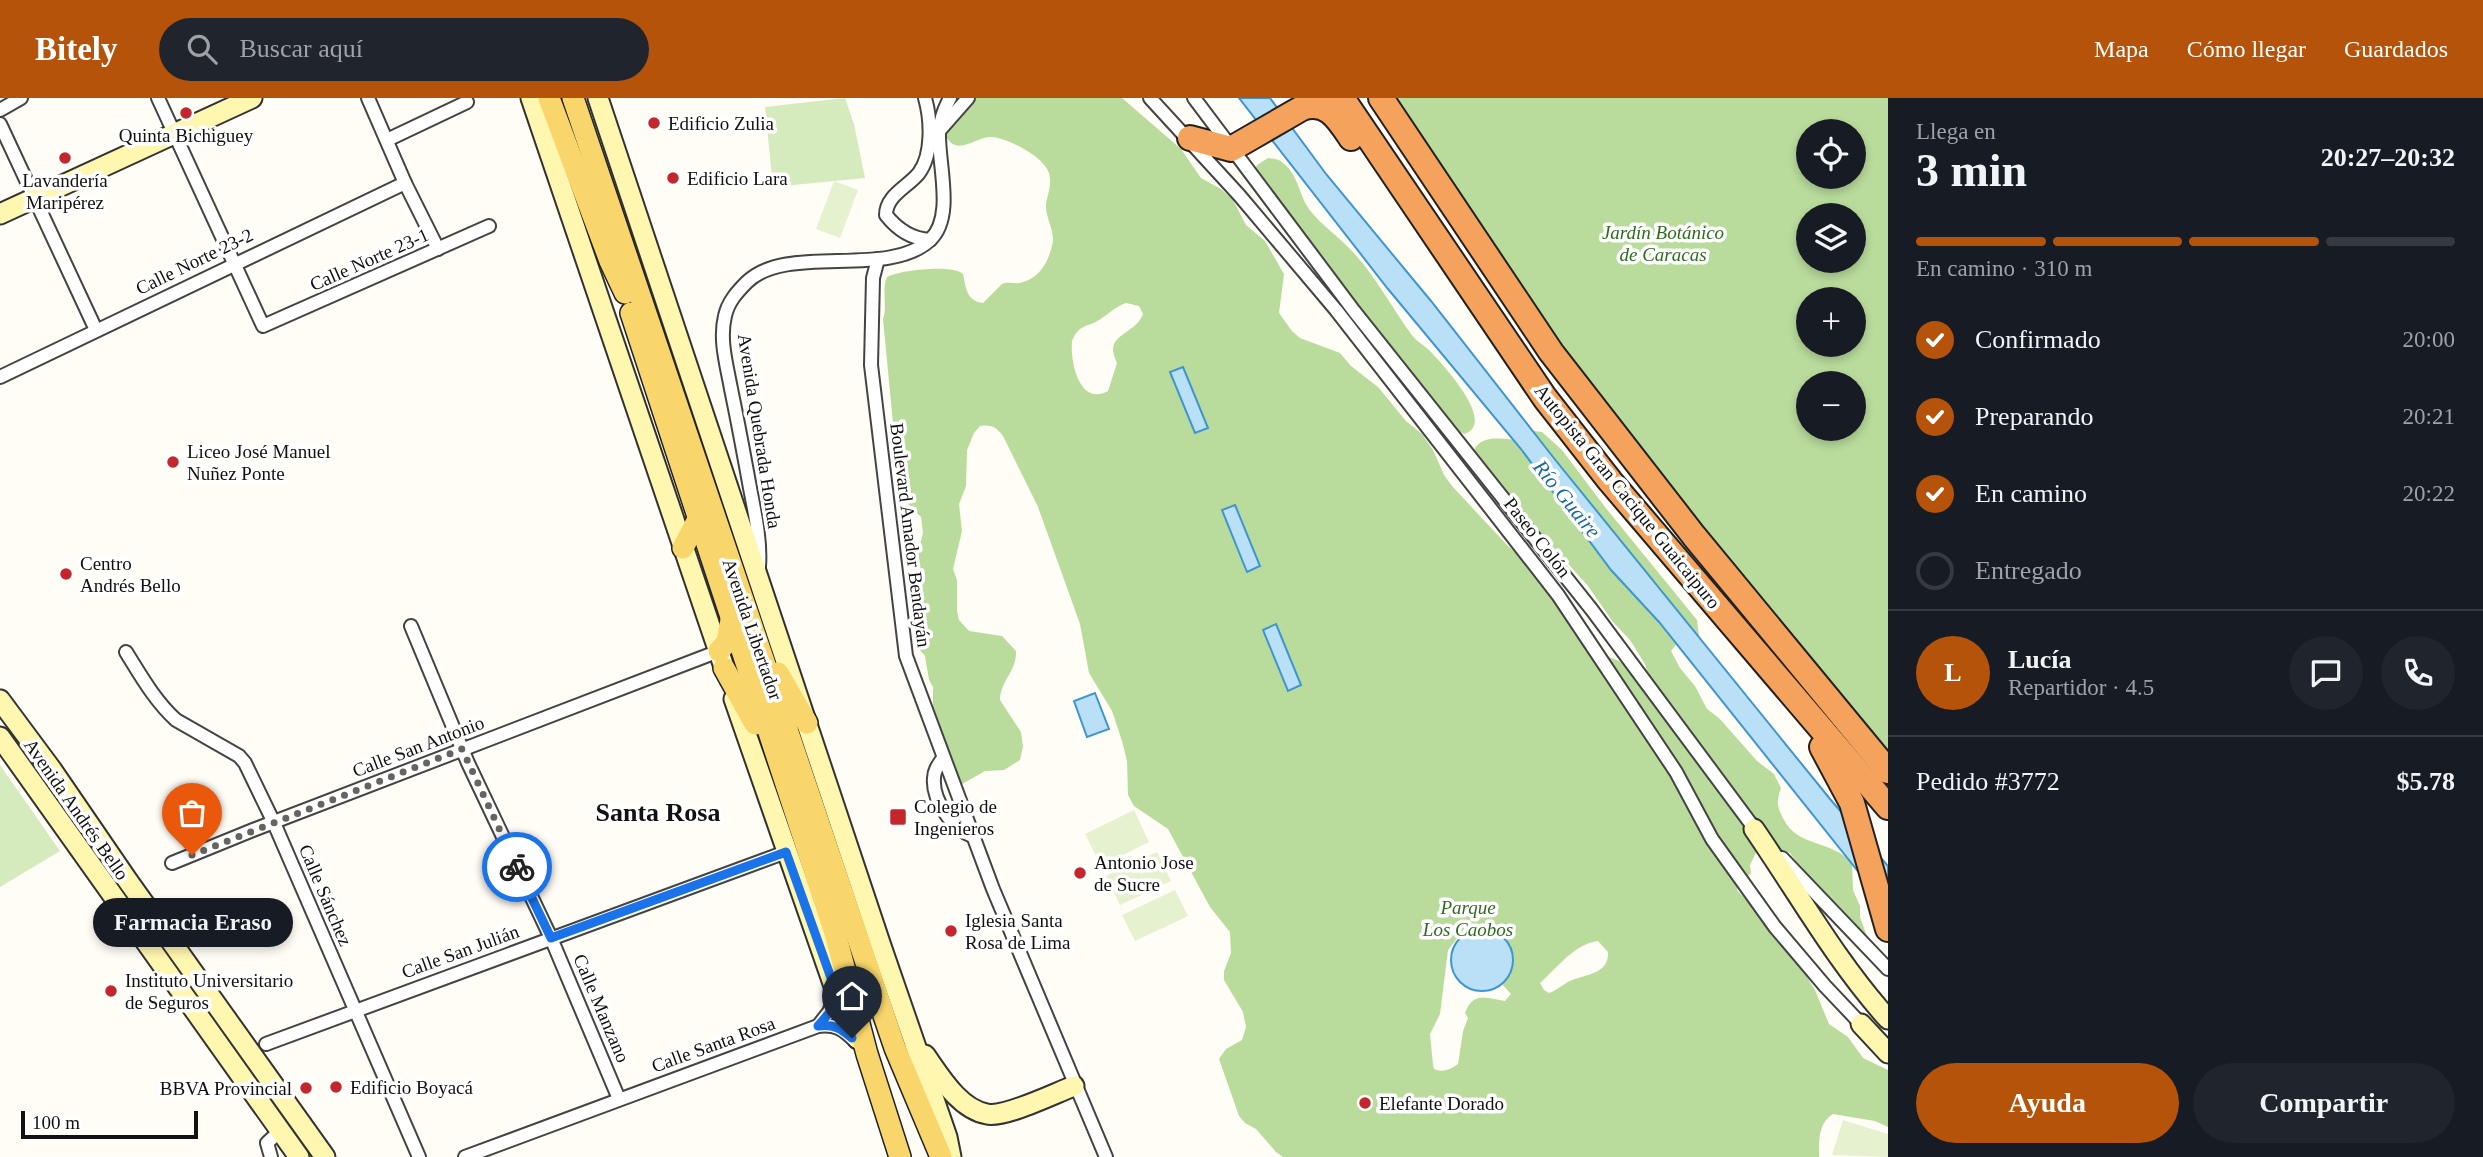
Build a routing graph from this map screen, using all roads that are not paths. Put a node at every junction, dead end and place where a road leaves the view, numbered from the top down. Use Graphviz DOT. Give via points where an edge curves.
graph roads {
  1 [pos="21,98"];
  2 [pos="158,98"];
  3 [pos="252,98"];
  4 [pos="368,98"];
  5 [pos="531,98"];
  6 [pos="549,98"];
  7 [pos="561,98"];
  8 [pos="573,98"];
  9 [pos="584,98"];
  10 [pos="598,98"];
  11 [pos="925,98"];
  12 [pos="950,98"];
  13 [pos="968,98"];
  14 [pos="1150,98"];
  15 [pos="1194,98"];
  16 [pos="1342,98"];
  17 [pos="1381,98"];
  18 [pos="467,102"];
  19 [pos="0,110"];
  20 [pos="0,124"];
  21 [pos="939,131"];
  22 [pos="176,134"];
  23 [pos="1190,138"];
  24 [pos="387,140"];
  25 [pos="1237,146"];
  26 [pos="597,181"];
  27 [pos="405,183"];
  28 [pos="34,198"];
  29 [pos="1415,204"];
  30 [pos="0,214"];
  31 [pos="489,226"];
  32 [pos="930,240"];
  33 [pos="438,249"];
  34 [pos="878,259"];
  35 [pos="235,262"];
  36 [pos="625,293"];
  37 [pos="96,330"];
  38 [pos="0,377"];
  39 [pos="698,519"];
  40 [pos="683,548"];
  41 [pos="758,574"];
  42 [pos="740,617"];
  43 [pos="411,626"];
  44 [pos="126,652"];
  45 [pos="721,660"];
  46 [pos="1796,697"];
  47 [pos="0,700"];
  48 [pos="807,723"];
  49 [pos="0,737"];
  50 [pos="462,749"];
  51 [pos="943,758"];
  52 [pos="1888,771"];
  53 [pos="788,791"];
  54 [pos="1888,807"];
  55 [pos="274,823"];
  56 [pos="1754,829"];
  57 [pos="973,836"];
  58 [pos="786,852"];
  59 [pos="172,863"];
  60 [pos="1888,929"];
  61 [pos="551,938"];
  62 [pos="1888,969"];
  63 [pos="836,992"];
  64 [pos="355,1010"];
  65 [pos="1888,1019"];
  66 [pos="1861,1024"];
  67 [pos="818,1026"];
  68 [pos="913,1038"];
  69 [pos="266,1044"];
  70 [pos="1888,1044"];
  71 [pos="867,1054"];
  72 [pos="1888,1054"];
  73 [pos="1074,1086"];
  74 [pos="619,1099"];
  75 [pos="281,1131"];
  76 [pos="271,1157"];
  77 [pos="299,1157"];
  78 [pos="325,1157"];
  79 [pos="419,1157"];
  80 [pos="465,1157"];
  81 [pos="900,1157"];
  82 [pos="941,1157"];
  83 [pos="951,1157"];
  84 [pos="1106,1157"];
  1 -- 19 [label="street"];
  2 -- 22 [label="street"];
  3 -- 22 [label="main road"];
  4 -- 24 [label="street"];
  5 -- 40 [label="main road, Avenida Libertador"];
  6 -- 36 [label="main road"];
  7 -- 26 [label="main road, Avenida Libertador"];
  8 -- 26 [label="main road, Avenida Libertador"];
  9 -- 26 [label="main road" via="600,158"];
  10 -- 41 [label="main road, Avenida Libertador"];
  11 -- 32 [label="street" via="929,127 925,160 920,172 889,202 886,215 911,235"];
  12 -- 21 [label="street"];
  13 -- 21 [label="street"];
  14 -- 23 [label="street, Paseo Colón"];
  15 -- 25 [label="street, Paseo Colón"];
  16 -- 29 [label="highway, Autopista Gran Cacique Guaicaipuro"];
  17 -- 52 [label="highway, Autopista Gran Cacique Guaicaipuro" via="1551,352 1694,536"];
  18 -- 24 [label="street"];
  20 -- 28 [label="street"];
  21 -- 32 [label="street" via="942,222"];
  22 -- 28 [label="main road"];
  22 -- 35 [label="street"];
  23 -- 25 [label="highway"];
  23 -- 66 [label="street, Paseo Colón" via="1336,310 1558,595 1654,738 1712,839 1775,927"];
  24 -- 27 [label="street"];
  25 -- 29 [label="highway" via="1302,108 1315,106 1335,115 1363,154"];
  25 -- 56 [label="street, Paseo Colón" via="1354,310 1592,610"];
  26 -- 36 [label="main road, Avenida Libertador"];
  26 -- 42 [label="main road, Avenida Libertador"];
  27 -- 33 [label="street"];
  27 -- 35 [label="street, Calle Norte 23-2"];
  28 -- 30 [label="main road"];
  28 -- 37 [label="street"];
  29 -- 46 [label="highway, Autopista Gran Cacique Guaicaipuro" via="1552,408"];
  31 -- 33 [label="street, Calle Norte 23-1"];
  32 -- 34 [label="street, Avenida Quebrada Honda" via="908,252"];
  33 -- 35 [label="street, Calle Norte 23-1" via="263,326"];
  34 -- 41 [label="street, Avenida Quebrada Honda" via="794,264 762,271 728,306 722,335 760,551"];
  34 -- 51 [label="street, Boulevard Amador Bendayán" via="873,278 871,365 903,638"];
  35 -- 37 [label="street, Calle Norte 23-2"];
  36 -- 39 [label="main road, Avenida Libertador"];
  37 -- 38 [label="street, Calle Norte 23-2"];
  39 -- 40 [label="main road"];
  39 -- 42 [label="main road, Avenida Libertador"];
  40 -- 45 [label="main road, Avenida Libertador"];
  41 -- 48 [label="main road, Avenida Libertador"];
  42 -- 45 [label="main road"];
  42 -- 48 [label="main road"];
  42 -- 53 [label="main road, Avenida Libertador"];
  42 -- 82 [label="main road, Avenida Libertador" via="895,1048"];
  43 -- 50 [label="street, Calle Manzano"];
  44 -- 55 [label="street, Calle Sánchez" via="176,720 239,756"];
  45 -- 50 [label="street, Calle San Antonio"];
  45 -- 53 [label="main road"];
  45 -- 58 [label="main road, Avenida Libertador"];
  46 -- 54 [label="highway, Autopista Gran Cacique Guaicaipuro"];
  46 -- 60 [label="highway" via="1852,803"];
  47 -- 78 [label="main road, Avenida Andrés Bello"];
  48 -- 68 [label="main road, Avenida Libertador"];
  49 -- 75 [label="main road, Avenida Andrés Bello"];
  50 -- 55 [label="street, Calle San Antonio"];
  50 -- 61 [label="street, Calle Manzano"];
  51 -- 57 [label="street, Boulevard Amador Bendayán"];
  51 -- 57 [label="street" via="934,785 953,825"];
  53 -- 71 [label="main road, Avenida Libertador" via="835,933"];
  55 -- 59 [label="street, Calle San Antonio"];
  55 -- 64 [label="street, Calle Sánchez"];
  56 -- 62 [label="street, Paseo Colón"];
  56 -- 65 [label="main road" via="1834,951"];
  57 -- 73 [label="street, Boulevard Amador Bendayán"];
  58 -- 61 [label="street, Calle San Julián"];
  58 -- 63 [label="main road, Avenida Libertador"];
  61 -- 64 [label="street, Calle San Julián"];
  61 -- 74 [label="street, Calle Manzano"];
  63 -- 67 [label="street" via="830,1012"];
  63 -- 71 [label="main road, Avenida Libertador"];
  64 -- 69 [label="street, Calle San Julián"];
  64 -- 79 [label="street, Calle Sánchez"];
  66 -- 70 [label="main road"];
  66 -- 72 [label="main road"];
  67 -- 71 [label="street" via="841,1028"];
  67 -- 74 [label="street, Calle Santa Rosa"];
  68 -- 73 [label="main road" via="945,1083 987,1115 1003,1114"];
  68 -- 83 [label="main road, Avenida Libertador"];
  71 -- 81 [label="main road, Avenida Libertador"];
  73 -- 84 [label="street, Boulevard Amador Bendayán"];
  74 -- 80 [label="street, Calle Santa Rosa"];
  75 -- 76 [label="street" via="267,1143"];
  75 -- 77 [label="main road, Avenida Andrés Bello"];
}
